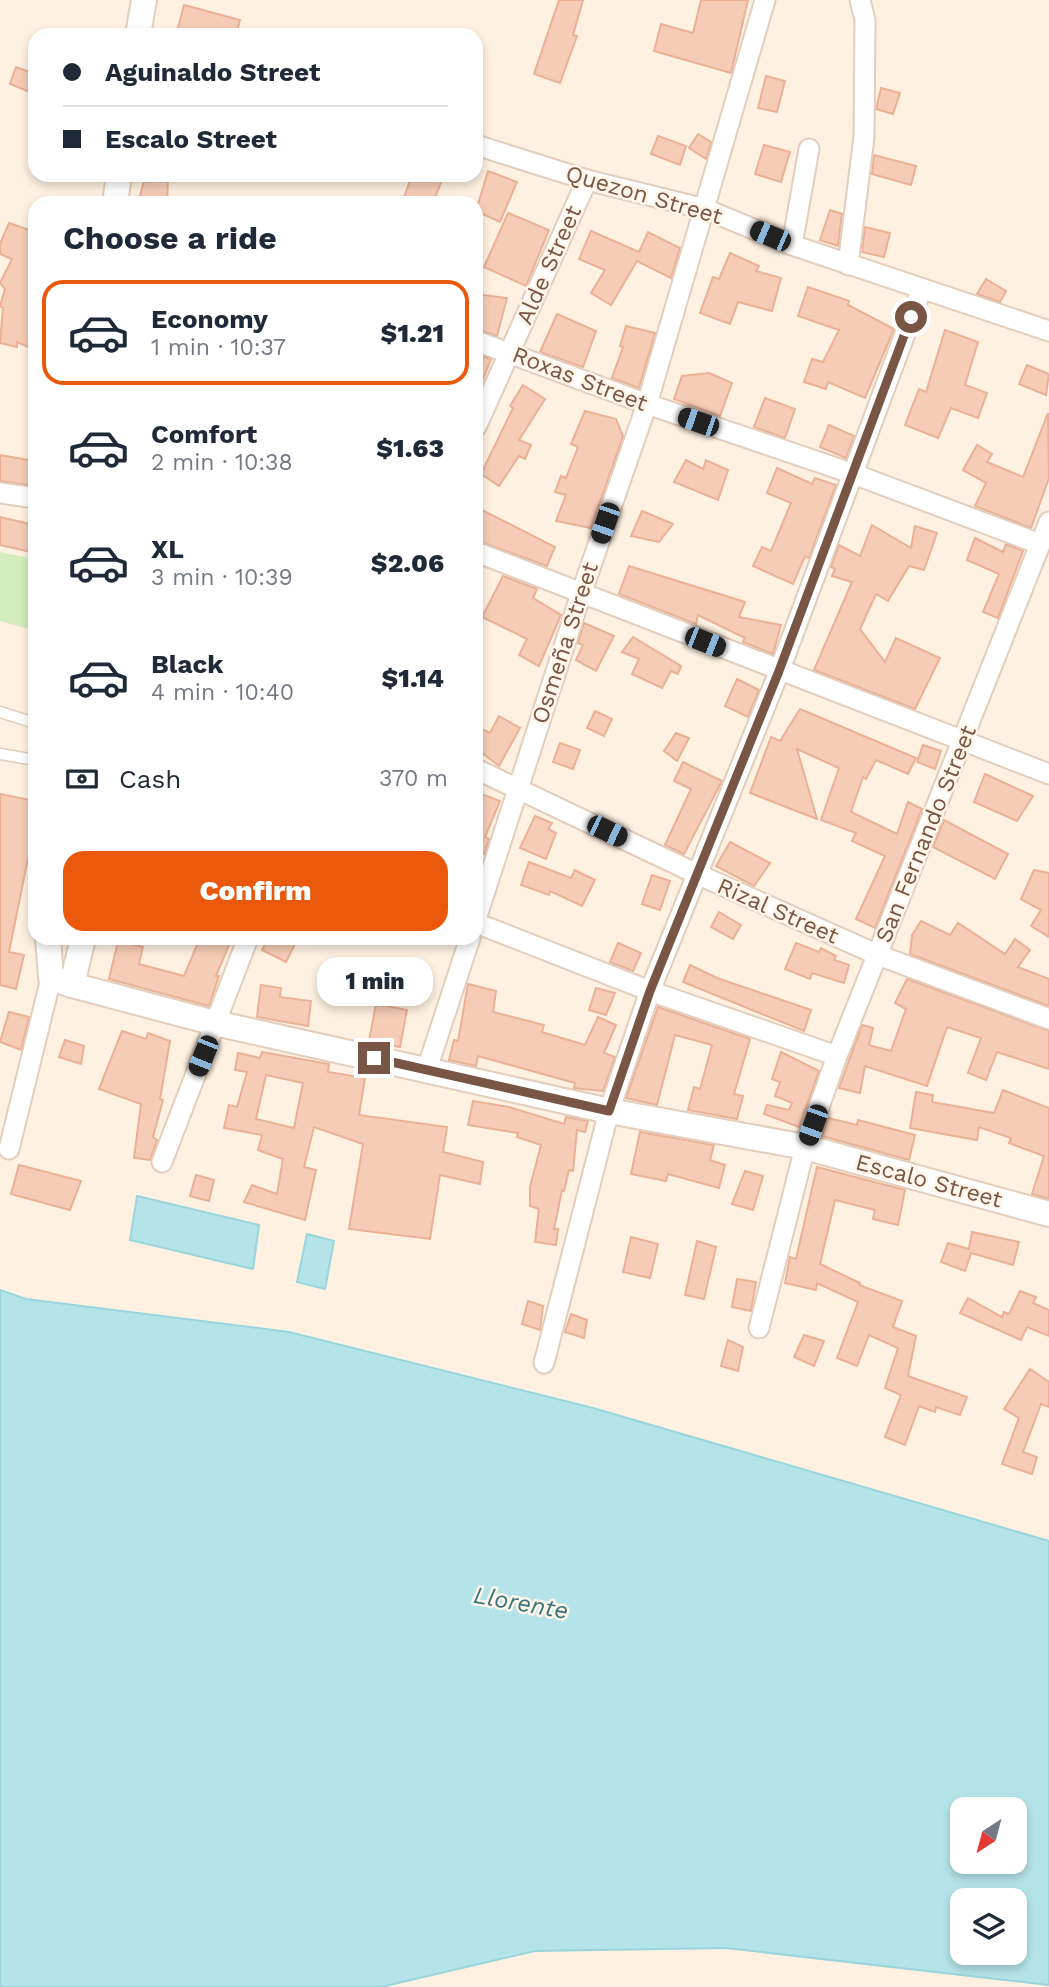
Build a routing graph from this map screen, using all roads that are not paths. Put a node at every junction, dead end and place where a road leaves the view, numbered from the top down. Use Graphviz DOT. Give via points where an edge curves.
graph roads {
  1 [pos="144,0"];
  2 [pos="765,0"];
  3 [pos="860,0"];
  4 [pos="139,28"];
  5 [pos="483,147"];
  6 [pos="808,149"];
  7 [pos="587,180"];
  8 [pos="705,209"];
  9 [pos="792,245"];
  10 [pos="848,265"];
  11 [pos="921,291"];
  12 [pos="1049,331"];
  13 [pos="483,343"];
  14 [pos="510,352"];
  15 [pos="647,404"];
  16 [pos="483,411"];
  17 [pos="851,473"];
  18 [pos="0,493"];
  19 [pos="28,497"];
  20 [pos="1049,522"];
  21 [pos="1040,544"];
  22 [pos="483,555"];
  23 [pos="581,593"];
  24 [pos="779,671"];
  25 [pos="0,712"];
  26 [pos="28,721"];
  27 [pos="963,742"];
  28 [pos="0,754"];
  29 [pos="28,759"];
  30 [pos="483,772"];
  31 [pos="1049,774"];
  32 [pos="517,788"];
  33 [pos="697,874"];
  34 [pos="483,898"];
  35 [pos="483,924"];
  36 [pos="50,945"];
  37 [pos="80,945"];
  38 [pos="245,945"];
  39 [pos="468,945"];
  40 [pos="878,955"];
  41 [pos="62,982"];
  42 [pos="650,991"];
  43 [pos="1049,1019"];
  44 [pos="215,1023"];
  45 [pos="837,1056"];
  46 [pos="427,1069"];
  47 [pos="609,1111"];
  48 [pos="805,1147"];
  49 [pos="9,1149"];
  50 [pos="162,1162"];
  51 [pos="1049,1213"];
  52 [pos="759,1328"];
  53 [pos="544,1363"];
  1 -- 4 [label="street"];
  2 -- 8 [label="street, Osmeña Street"];
  3 -- 10 [label="street" via="865,20 864,137"];
  5 -- 7 [label="street, Quezon Street"];
  6 -- 9 [label="street"];
  7 -- 8 [label="street, Quezon Street"];
  7 -- 14 [label="street, Alde Street"];
  8 -- 9 [label="street, Quezon Street"];
  8 -- 15 [label="street, Osmeña Street"];
  9 -- 10 [label="street, Quezon Street"];
  10 -- 11 [label="street, Quezon Street"];
  11 -- 12 [label="street, Quezon Street"];
  11 -- 17 [label="street"];
  13 -- 14 [label="street, Roxas Street"];
  14 -- 15 [label="street, Roxas Street"];
  14 -- 16 [label="street, Alde Street"];
  15 -- 17 [label="street, Roxas Street"];
  15 -- 23 [label="street, Osmeña Street"];
  17 -- 21 [label="street, Roxas Street"];
  17 -- 24 [label="street"];
  18 -- 19 [label="street"];
  20 -- 21 [label="street, San Fernando Street"];
  21 -- 27 [label="street, San Fernando Street"];
  22 -- 23 [label="street"];
  23 -- 24 [label="street"];
  23 -- 32 [label="street, Osmeña Street"];
  24 -- 27 [label="street"];
  24 -- 33 [label="street"];
  25 -- 26 [label="lane"];
  27 -- 31 [label="street"];
  27 -- 40 [label="street, San Fernando Street"];
  28 -- 29 [label="lane"];
  30 -- 32 [label="street, Rizal Street"];
  32 -- 33 [label="street, Rizal Street"];
  32 -- 34 [label="street, Osmeña Street"];
  33 -- 40 [label="street, Rizal Street"];
  33 -- 42 [label="street"];
  35 -- 42 [label="street"];
  36 -- 41 [label="street"];
  37 -- 41 [label="street"];
  38 -- 44 [label="street"];
  39 -- 46 [label="street"];
  40 -- 43 [label="street, Rizal Street"];
  40 -- 45 [label="street, San Fernando Street"];
  41 -- 44 [label="street, Escalo Street"];
  41 -- 49 [label="street"];
  42 -- 45 [label="street"];
  42 -- 47 [label="street"];
  44 -- 46 [label="street, Escalo Street"];
  44 -- 50 [label="street"];
  45 -- 48 [label="street, San Fernando Street"];
  46 -- 47 [label="street, Escalo Street"];
  47 -- 48 [label="street, Escalo Street"];
  47 -- 53 [label="street"];
  48 -- 51 [label="street, Escalo Street"];
  48 -- 52 [label="street, San Fernando Street"];
}
